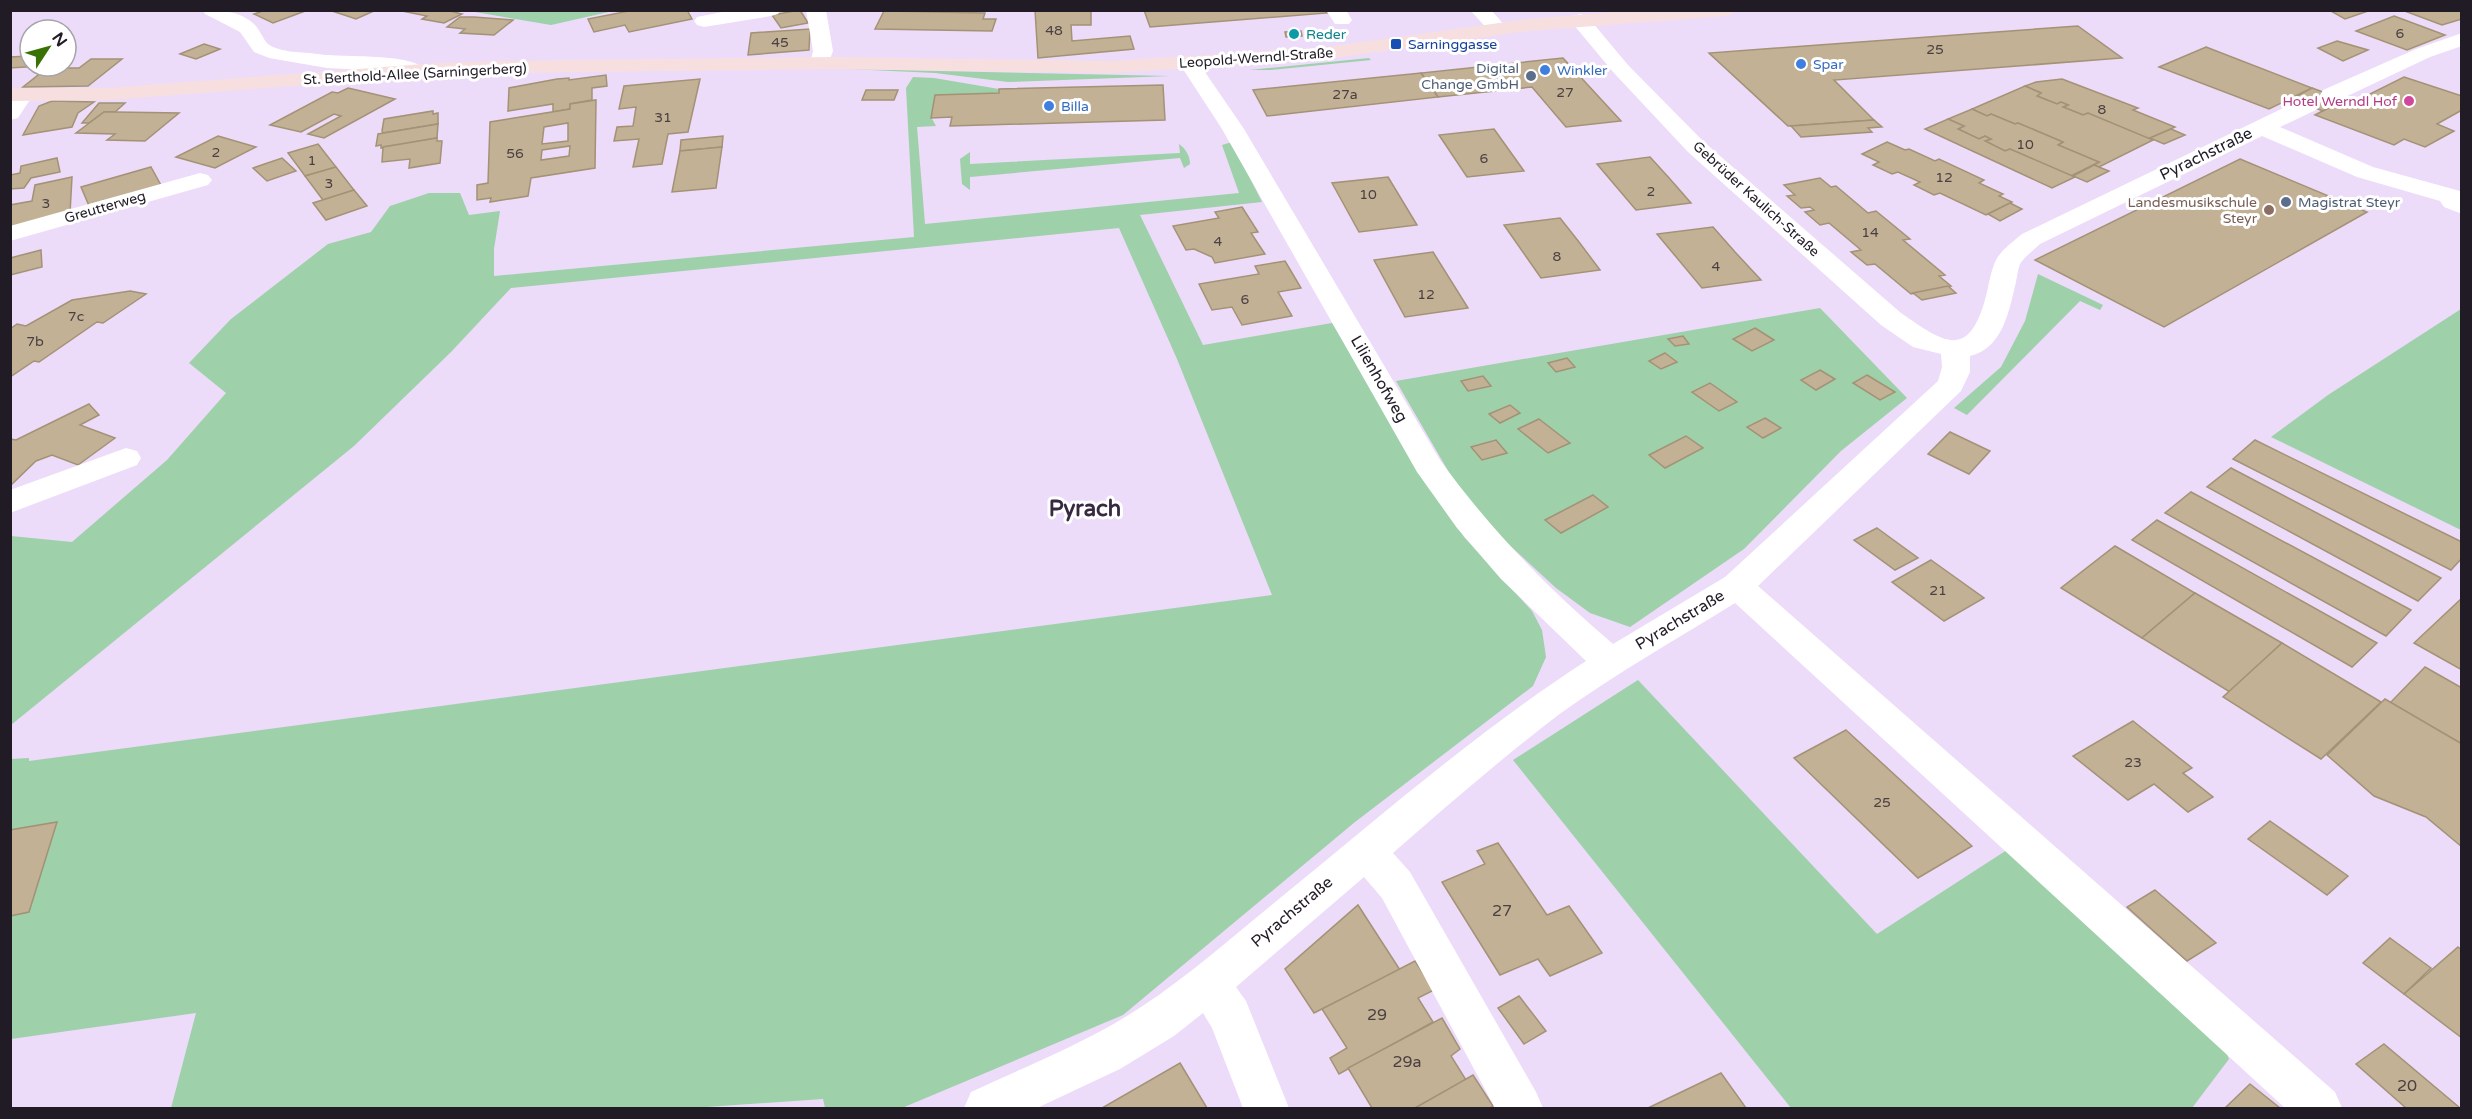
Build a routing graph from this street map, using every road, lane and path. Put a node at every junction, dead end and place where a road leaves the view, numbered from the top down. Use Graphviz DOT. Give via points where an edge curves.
graph roads {
  1 [pos="212,10"];
  2 [pos="771,10"];
  3 [pos="816,10"];
  4 [pos="1479,10"];
  5 [pos="1726,10"];
  6 [pos="1580,20"];
  7 [pos="704,21"];
  8 [pos="1498,29"];
  9 [pos="2462,39"];
  10 [pos="820,63"];
  11 [pos="1189,63"];
  12 [pos="416,71"];
  13 [pos="2331,95"];
  14 [pos="14,101"];
  15 [pos="2308,105"];
  16 [pos="2261,127"];
  17 [pos="200,180"];
  18 [pos="2458,197"];
  19 [pos="10,234"];
  20 [pos="1954,349"];
  21 [pos="126,458"];
  22 [pos="10,502"];
  23 [pos="1737,586"];
  24 [pos="1611,662"];
  25 [pos="1365,850"];
  26 [pos="1208,983"];
  27 [pos="987,1108"];
  28 [pos="1266,1108"];
  29 [pos="1520,1108"];
  30 [pos="2319,1108"];
  1 -- 12 [label="street" via="247,28 261,48 276,54 327,62 405,66"];
  2 -- 7 [label="street"];
  3 -- 10 [label="street" via="823,51"];
  4 -- 8 [label="street"];
  5 -- 6 [label="street, Leopold-Werndl-Straße"];
  6 -- 8 [label="street, Leopold-Werndl-Straße"];
  6 -- 20 [label="street, Gebrüder Kaulich-Straße" via="1652,102 1726,175 1891,319 1923,341"];
  8 -- 11 [label="street, Leopold-Werndl-Straße" via="1326,53"];
  9 -- 13 [label="street"];
  10 -- 11 [label="street, Leopold-Werndl-Straße" via="1113,67"];
  10 -- 12 [label="street, St. Berthold-Allee (Sarningerberg)"];
  11 -- 24 [label="street, Lilienhofweg" via="1233,129 1428,465 1460,512 1557,617"];
  12 -- 14 [label="street, St. Berthold-Allee (Sarningerberg)"];
  15 -- 16 [label="street, Pyrachstraße"];
  16 -- 18 [label="street" via="2366,172"];
  16 -- 20 [label="street, Pyrachstraße" via="2031,239 2008,261 1985,336 1968,348"];
  17 -- 19 [label="street, Greutterweg"];
  20 -- 23 [label="street, Pyrachstraße" via="1957,373 1951,385"];
  21 -- 22 [label="street"];
  23 -- 24 [label="street, Pyrachstraße"];
  23 -- 30 [label="street"];
  24 -- 25 [label="street, Pyrachstraße" via="1549,703"];
  25 -- 26 [label="street, Pyrachstraße"];
  25 -- 29 [label="street" via="1396,885"];
  26 -- 27 [label="street, Pyrachstraße" via="1158,1022 1104,1054"];
  26 -- 28 [label="street" via="1230,1016"];
}
